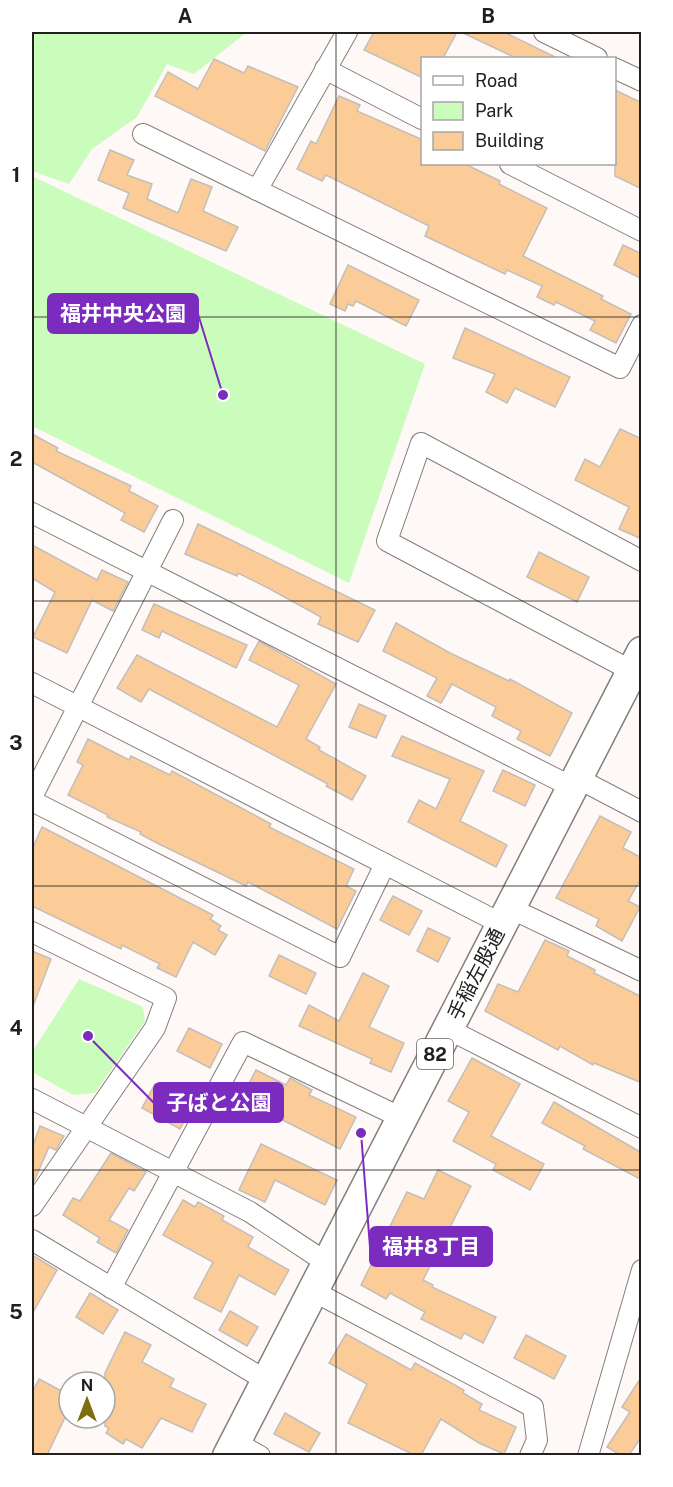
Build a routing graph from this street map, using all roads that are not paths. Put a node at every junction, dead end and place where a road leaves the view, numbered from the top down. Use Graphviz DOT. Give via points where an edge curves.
graph roads {
  1 [pos="347,32"];
  2 [pos="544,32"];
  3 [pos="595,57"];
  4 [pos="616,68"];
  5 [pos="325,69"];
  6 [pos="642,81"];
  7 [pos="421,117"];
  8 [pos="143,134"];
  9 [pos="512,165"];
  10 [pos="257,190"];
  11 [pos="642,231"];
  12 [pos="642,324"];
  13 [pos="32,513"];
  14 [pos="173,520"];
  15 [pos="642,561"];
  16 [pos="147,571"];
  17 [pos="637,662"];
  18 [pos="32,683"];
  19 [pos="78,706"];
  20 [pos="575,782"];
  21 [pos="32,799"];
  22 [pos="642,812"];
  23 [pos="385,864"];
  24 [pos="506,916"];
  25 [pos="32,932"];
  26 [pos="642,971"];
  27 [pos="448,1029"];
  28 [pos="32,1099"];
  29 [pos="402,1118"];
  30 [pos="88,1128"];
  31 [pos="642,1128"];
  32 [pos="172,1172"];
  33 [pos="32,1206"];
  34 [pos="32,1240"];
  35 [pos="327,1263"];
  36 [pos="642,1270"];
  37 [pos="111,1288"];
  38 [pos="313,1291"];
  39 [pos="267,1381"];
  40 [pos="241,1451"];
  41 [pos="530,1455"];
  42 [pos="588,1455"];
  1 -- 5 [label="street"];
  2 -- 3 [label="street"];
  4 -- 6 [label="street"];
  5 -- 7 [label="street"];
  5 -- 10 [label="street"];
  8 -- 10 [label="street"];
  9 -- 11 [label="street"];
  10 -- 12 [label="street" via="620,368"];
  13 -- 16 [label="street"];
  14 -- 16 [label="street"];
  15 -- 17 [label="street" via="422,443 387,541"];
  16 -- 19 [label="street"];
  16 -- 20 [label="street"];
  17 -- 20 [label="main road, 手稲左股通 / 82"];
  18 -- 19 [label="street"];
  19 -- 21 [label="street"];
  19 -- 23 [label="street"];
  20 -- 22 [label="street"];
  20 -- 24 [label="main road, 手稲左股通 / 82"];
  21 -- 23 [label="street" via="340,957"];
  23 -- 24 [label="street"];
  24 -- 26 [label="street"];
  24 -- 27 [label="main road, 手稲左股通 / 82"];
  25 -- 30 [label="street" via="166,998 155,1028"];
  27 -- 29 [label="main road, 手稲左股通 / 82"];
  27 -- 31 [label="street"];
  28 -- 30 [label="street"];
  29 -- 32 [label="street" via="243,1042"];
  29 -- 35 [label="main road, 手稲左股通 / 82"];
  30 -- 32 [label="street"];
  30 -- 33 [label="street"];
  32 -- 35 [label="street" via="250,1212"];
  32 -- 37 [label="street"];
  34 -- 37 [label="street"];
  35 -- 38 [label="main road, 手稲左股通 / 82"];
  36 -- 42 [label="street"];
  37 -- 39 [label="street"];
  38 -- 39 [label="main road, 手稲左股通 / 82"];
  38 -- 41 [label="street" via="533,1407 537,1440"];
  39 -- 40 [label="main road, 手稲左股通 / 82"];
}
